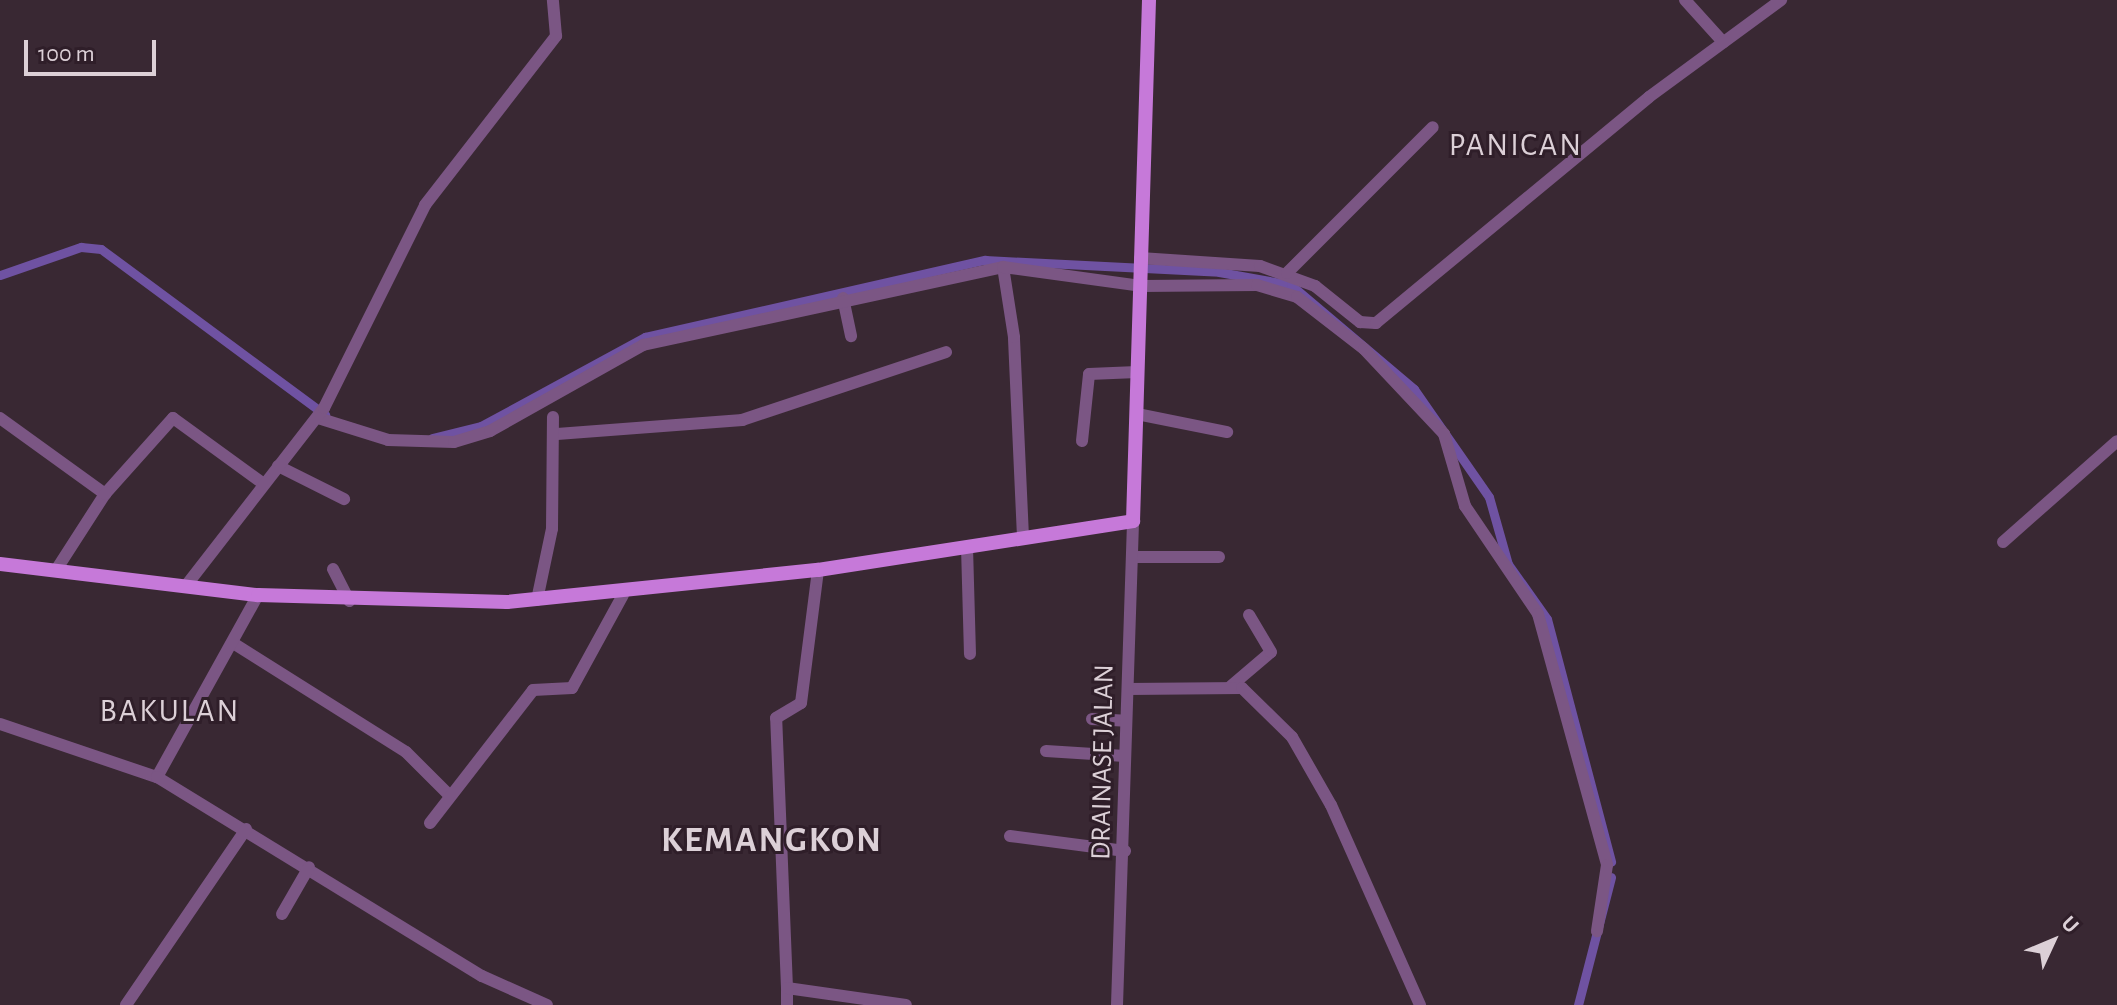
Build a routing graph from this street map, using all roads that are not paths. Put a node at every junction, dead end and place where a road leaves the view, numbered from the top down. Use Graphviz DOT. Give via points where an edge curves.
graph roads {
  1 [pos="553,0"];
  2 [pos="1149,0"];
  3 [pos="1685,0"];
  4 [pos="1781,0"];
  5 [pos="1723,42"];
  6 [pos="1433,127"];
  7 [pos="1140,258"];
  8 [pos="1003,267"];
  9 [pos="1287,273"];
  10 [pos="1141,284"];
  11 [pos="843,298"];
  12 [pos="851,336"];
  13 [pos="946,352"];
  14 [pos="1137,372"];
  15 [pos="320,414"];
  16 [pos="1137,414"];
  17 [pos="553,417"];
  18 [pos="0,418"];
  19 [pos="1227,432"];
  20 [pos="557,434"];
  21 [pos="1082,441"];
  22 [pos="2117,441"];
  23 [pos="278,466"];
  24 [pos="264,484"];
  25 [pos="105,494"];
  26 [pos="344,499"];
  27 [pos="1133,521"];
  28 [pos="1023,537"];
  29 [pos="2003,542"];
  30 [pos="967,547"];
  31 [pos="1134,557"];
  32 [pos="1219,557"];
  33 [pos="0,564"];
  34 [pos="333,569"];
  35 [pos="56,570"];
  36 [pos="818,570"];
  37 [pos="185,587"];
  38 [pos="258,595"];
  39 [pos="623,595"];
  40 [pos="537,600"];
  41 [pos="349,601"];
  42 [pos="1249,615"];
  43 [pos="233,643"];
  44 [pos="970,654"];
  45 [pos="1231,686"];
  46 [pos="1128,689"];
  47 [pos="1092,719"];
  48 [pos="1126,721"];
  49 [pos="0,724"];
  50 [pos="1046,751"];
  51 [pos="1125,756"];
  52 [pos="157,777"];
  53 [pos="450,796"];
  54 [pos="430,823"];
  55 [pos="246,829"];
  56 [pos="1010,836"];
  57 [pos="1125,851"];
  58 [pos="309,867"];
  59 [pos="282,914"];
  60 [pos="1597,931"];
  61 [pos="787,988"];
  62 [pos="126,1005"];
  63 [pos="547,1005"];
  64 [pos="787,1005"];
  65 [pos="906,1005"];
  66 [pos="1117,1005"];
  67 [pos="1420,1005"];
  1 -- 15 [label="street" via="556,36 425,205"];
  2 -- 7 [label="main road"];
  3 -- 5 [label="street"];
  4 -- 5 [label="street"];
  5 -- 9 [label="street" via="1376,323 1360,322"];
  6 -- 9 [label="street"];
  7 -- 9 [label="street"];
  7 -- 10 [label="main road"];
  8 -- 10 [label="street"];
  8 -- 11 [label="street"];
  8 -- 28 [label="street"];
  10 -- 14 [label="main road"];
  10 -- 60 [label="street" via="1281,288 1364,349 1444,434 1465,506 1546,633 1607,865"];
  11 -- 12 [label="street"];
  11 -- 15 [label="street" via="643,345 490,431 454,442 388,440"];
  13 -- 20 [label="street" via="742,420"];
  14 -- 16 [label="main road"];
  14 -- 21 [label="street" via="1089,374"];
  15 -- 23 [label="street"];
  16 -- 19 [label="street"];
  16 -- 27 [label="main road"];
  17 -- 20 [label="street"];
  18 -- 25 [label="street"];
  20 -- 40 [label="street" via="552,529"];
  22 -- 29 [label="street"];
  23 -- 24 [label="street"];
  23 -- 26 [label="street"];
  24 -- 25 [label="street" via="173,418"];
  24 -- 37 [label="street"];
  25 -- 35 [label="street"];
  27 -- 28 [label="main road"];
  27 -- 31 [label="street, DRAINASE JALAN"];
  28 -- 30 [label="main road"];
  30 -- 36 [label="main road"];
  30 -- 44 [label="street"];
  31 -- 32 [label="street"];
  31 -- 46 [label="street, DRAINASE JALAN"];
  33 -- 35 [label="main road"];
  34 -- 41 [label="street"];
  35 -- 37 [label="main road"];
  36 -- 39 [label="main road"];
  36 -- 61 [label="street" via="801,703 776,718"];
  37 -- 38 [label="main road"];
  38 -- 41 [label="main road"];
  38 -- 43 [label="street"];
  39 -- 40 [label="main road"];
  39 -- 53 [label="street" via="569,690 533,690"];
  40 -- 41 [label="main road"];
  42 -- 45 [label="street" via="1271,652"];
  43 -- 52 [label="street"];
  43 -- 53 [label="street" via="363,721"];
  45 -- 46 [label="street"];
  45 -- 67 [label="street" via="1251,695 1302,748"];
  46 -- 48 [label="street, DRAINASE JALAN"];
  47 -- 48 [label="street"];
  48 -- 51 [label="street, DRAINASE JALAN"];
  49 -- 52 [label="street"];
  50 -- 51 [label="street"];
  51 -- 57 [label="street, DRAINASE JALAN"];
  52 -- 55 [label="street"];
  53 -- 54 [label="street"];
  55 -- 58 [label="street"];
  55 -- 62 [label="street"];
  56 -- 57 [label="street"];
  57 -- 66 [label="street, DRAINASE JALAN"];
  58 -- 59 [label="street"];
  58 -- 63 [label="street" via="482,976"];
  61 -- 64 [label="street"];
  61 -- 65 [label="street"];
}
